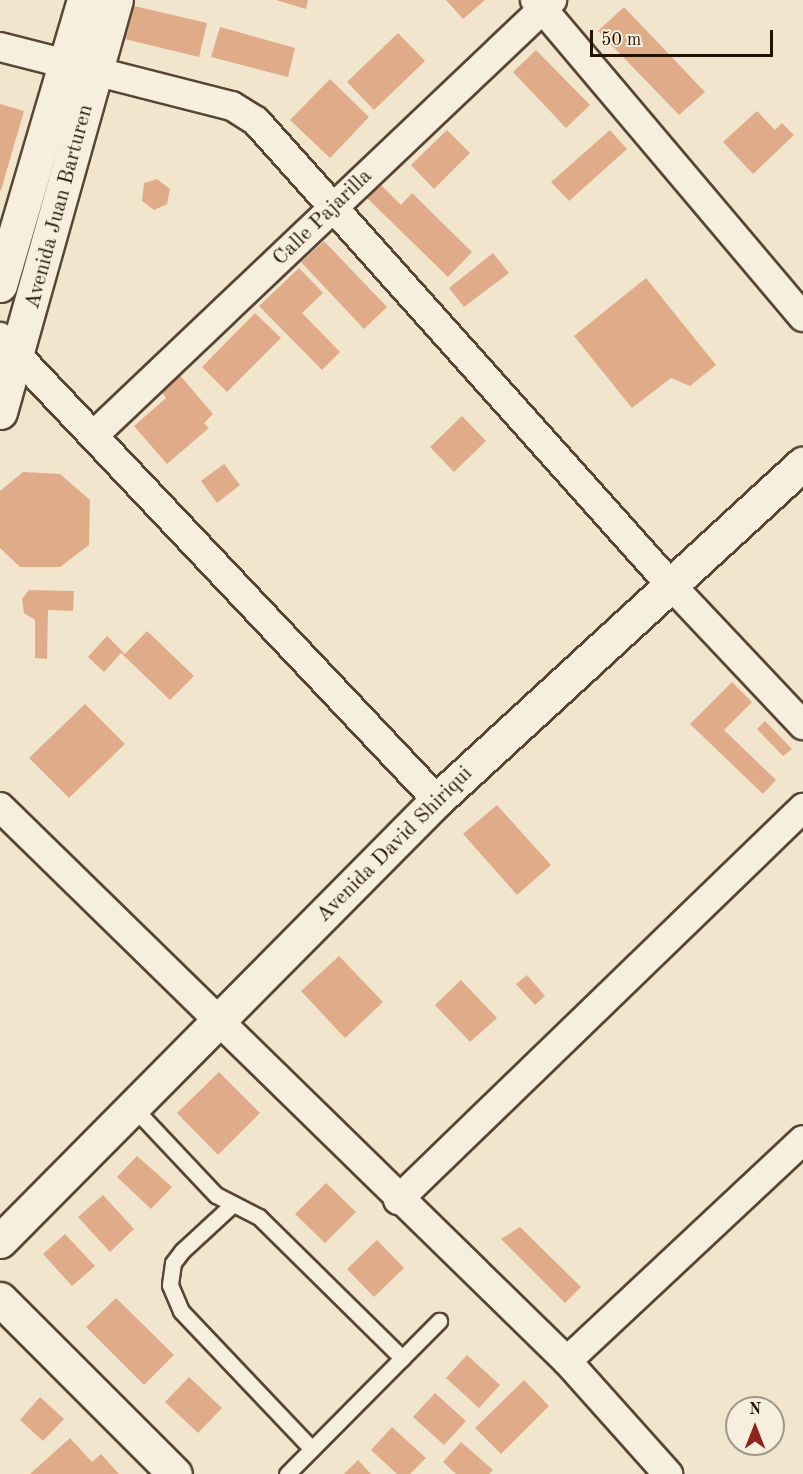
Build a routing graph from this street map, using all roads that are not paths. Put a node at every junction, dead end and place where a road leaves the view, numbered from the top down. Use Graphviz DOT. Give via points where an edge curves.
graph roads {
  1 [pos="84,0"];
  2 [pos="116,0"];
  3 [pos="544,3"];
  4 [pos="0,47"];
  5 [pos="66,64"];
  6 [pos="97,71"];
  7 [pos="336,206"];
  8 [pos="0,285"];
  9 [pos="803,318"];
  10 [pos="9,346"];
  11 [pos="0,412"];
  12 [pos="94,435"];
  13 [pos="803,464"];
  14 [pos="670,584"];
  15 [pos="803,725"];
  16 [pos="437,800"];
  17 [pos="0,807"];
  18 [pos="803,808"];
  19 [pos="219,1021"];
  20 [pos="133,1107"];
  21 [pos="803,1140"];
  22 [pos="398,1200"];
  23 [pos="233,1204"];
  24 [pos="0,1241"];
  25 [pos="0,1299"];
  26 [pos="439,1321"];
  27 [pos="402,1358"];
  28 [pos="567,1361"];
  29 [pos="312,1449"];
  30 [pos="175,1474"];
  31 [pos="287,1474"];
  32 [pos="668,1474"];
  1 -- 5 [label="main road, Avenida Juan Barturen"];
  2 -- 6 [label="main road, Avenida Juan Barturen"];
  3 -- 7 [label="street, Calle Pajarilla"];
  3 -- 9 [label="street"];
  4 -- 5 [label="street"];
  5 -- 6 [label="street"];
  5 -- 8 [label="main road, Avenida Juan Barturen"];
  6 -- 7 [label="street" via="232,106 256,121"];
  6 -- 10 [label="main road, Avenida Juan Barturen"];
  7 -- 12 [label="street, Calle Pajarilla"];
  7 -- 14 [label="street"];
  10 -- 11 [label="main road, Avenida Juan Barturen"];
  10 -- 12 [label="street"];
  12 -- 16 [label="street"];
  13 -- 14 [label="main road, Avenida David Shiriqui"];
  14 -- 15 [label="street"];
  14 -- 16 [label="main road, Avenida David Shiriqui"];
  16 -- 19 [label="main road, Avenida David Shiriqui"];
  17 -- 19 [label="street"];
  18 -- 22 [label="street"];
  19 -- 20 [label="main road, Avenida David Shiriqui"];
  19 -- 22 [label="street"];
  20 -- 23 [label="lane" via="216,1195"];
  20 -- 24 [label="main road, Avenida David Shiriqui"];
  21 -- 28 [label="street"];
  22 -- 28 [label="street"];
  23 -- 27 [label="lane" via="259,1217"];
  23 -- 29 [label="lane" via="182,1251 173,1263 170,1285 181,1311"];
  25 -- 30 [label="main road"];
  26 -- 27 [label="lane"];
  27 -- 29 [label="lane"];
  28 -- 32 [label="street"];
  29 -- 31 [label="lane"];
}
